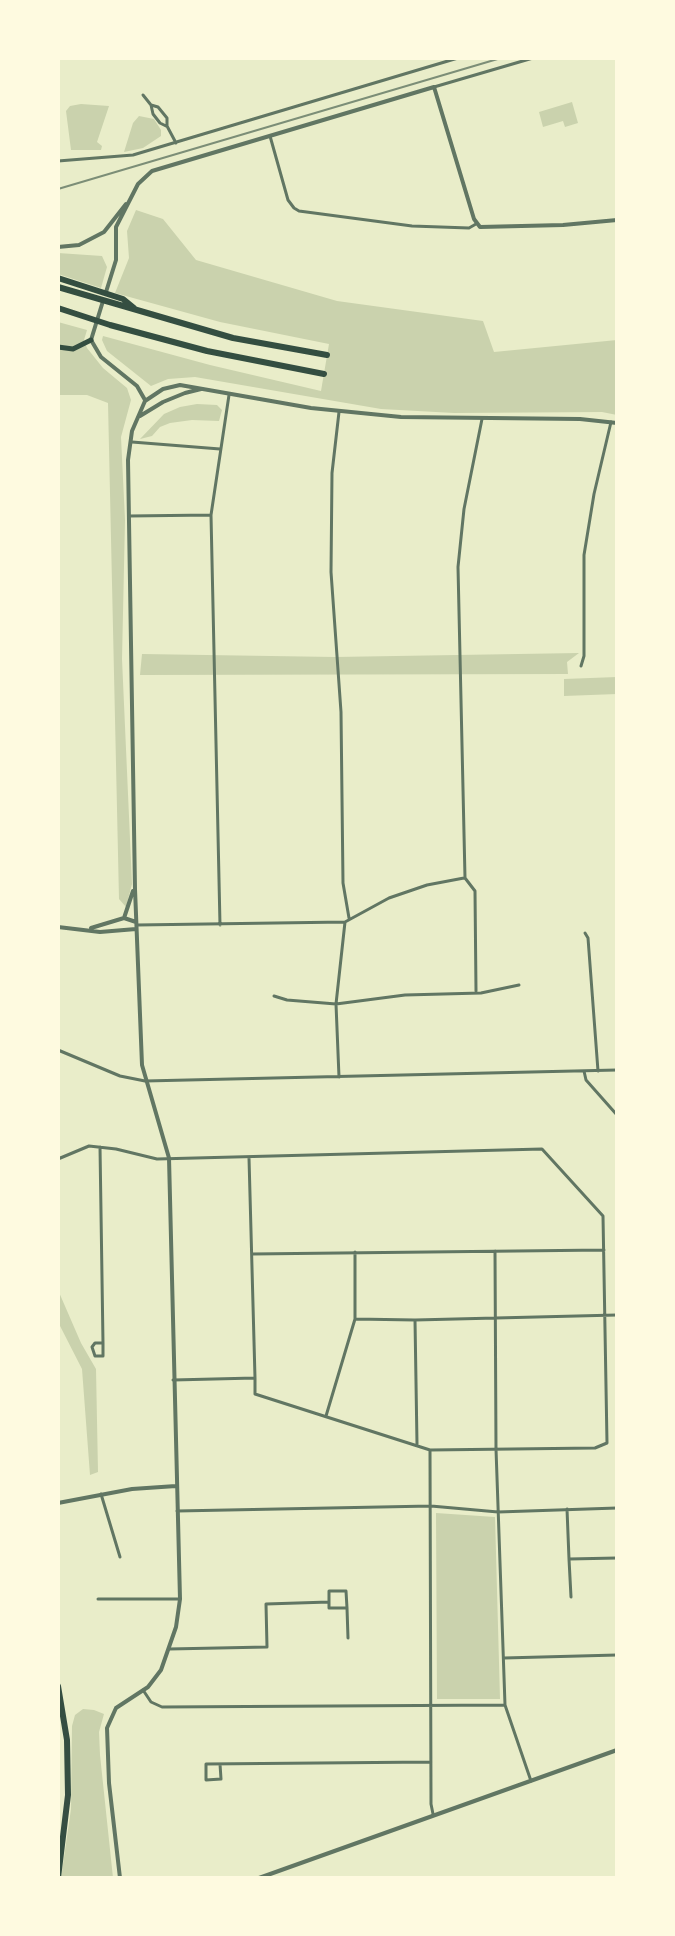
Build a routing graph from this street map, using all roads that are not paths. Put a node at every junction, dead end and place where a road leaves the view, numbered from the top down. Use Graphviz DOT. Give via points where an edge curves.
graph roads {
  1 [pos="458,58"];
  2 [pos="533,58"];
  3 [pos="434,87"];
  4 [pos="143,95"];
  5 [pos="151,105"];
  6 [pos="167,126"];
  7 [pos="270,136"];
  8 [pos="176,143"];
  9 [pos="58,161"];
  10 [pos="128,203"];
  11 [pos="617,220"];
  12 [pos="476,224"];
  13 [pos="104,232"];
  14 [pos="115,240"];
  15 [pos="58,247"];
  16 [pos="58,278"];
  17 [pos="58,287"];
  18 [pos="58,308"];
  19 [pos="137,311"];
  20 [pos="91,340"];
  21 [pos="58,347"];
  22 [pos="327,355"];
  23 [pos="324,374"];
  24 [pos="204,389"];
  25 [pos="230,394"];
  26 [pos="145,401"];
  27 [pos="339,412"];
  28 [pos="138,418"];
  29 [pos="482,419"];
  30 [pos="614,423"];
  31 [pos="130,442"];
  32 [pos="220,449"];
  33 [pos="211,515"];
  34 [pos="129,516"];
  35 [pos="581,666"];
  36 [pos="465,878"];
  37 [pos="135,889"];
  38 [pos="124,918"];
  39 [pos="349,918"];
  40 [pos="345,922"];
  41 [pos="220,925"];
  42 [pos="136,926"];
  43 [pos="58,927"];
  44 [pos="89,929"];
  45 [pos="585,933"];
  46 [pos="519,985"];
  47 [pos="476,991"];
  48 [pos="274,996"];
  49 [pos="336,1004"];
  50 [pos="58,1050"];
  51 [pos="617,1070"];
  52 [pos="584,1071"];
  53 [pos="598,1071"];
  54 [pos="339,1077"];
  55 [pos="145,1081"];
  56 [pos="617,1115"];
  57 [pos="100,1147"];
  58 [pos="249,1156"];
  59 [pos="169,1158"];
  60 [pos="58,1159"];
  61 [pos="605,1250"];
  62 [pos="495,1251"];
  63 [pos="355,1252"];
  64 [pos="252,1254"];
  65 [pos="617,1315"];
  66 [pos="605,1316"];
  67 [pos="355,1319"];
  68 [pos="493,1319"];
  69 [pos="415,1320"];
  70 [pos="103,1343"];
  71 [pos="255,1378"];
  72 [pos="173,1380"];
  73 [pos="326,1416"];
  74 [pos="417,1446"];
  75 [pos="496,1449"];
  76 [pos="430,1450"];
  77 [pos="176,1486"];
  78 [pos="101,1494"];
  79 [pos="58,1503"];
  80 [pos="431,1506"];
  81 [pos="617,1508"];
  82 [pos="567,1509"];
  83 [pos="177,1511"];
  84 [pos="498,1512"];
  85 [pos="120,1557"];
  86 [pos="617,1558"];
  87 [pos="569,1559"];
  88 [pos="571,1597"];
  89 [pos="98,1599"];
  90 [pos="180,1599"];
  91 [pos="329,1602"];
  92 [pos="347,1608"];
  93 [pos="348,1638"];
  94 [pos="169,1649"];
  95 [pos="617,1655"];
  96 [pos="504,1658"];
  97 [pos="58,1686"];
  98 [pos="143,1690"];
  99 [pos="505,1705"];
  100 [pos="432,1706"];
  101 [pos="617,1750"];
  102 [pos="431,1762"];
  103 [pos="220,1764"];
  104 [pos="531,1781"];
  105 [pos="433,1814"];
  106 [pos="58,1878"];
  107 [pos="120,1878"];
  108 [pos="259,1878"];
  1 -- 8 [label="street"];
  2 -- 3 [label="street"];
  3 -- 7 [label="street"];
  3 -- 12 [label="street"];
  4 -- 5 [label="street"];
  5 -- 6 [label="street"];
  5 -- 6 [label="street" via="167,118"];
  6 -- 8 [label="street"];
  7 -- 10 [label="street" via="152,171"];
  7 -- 12 [label="street" via="288,200 299,211 412,226"];
  8 -- 9 [label="street" via="126,157"];
  10 -- 13 [label="street"];
  10 -- 14 [label="street"];
  11 -- 12 [label="street" via="488,228"];
  13 -- 14 [label="street"];
  13 -- 15 [label="street" via="79,245"];
  14 -- 20 [label="street" via="116,260"];
  16 -- 19 [label="highway" via="123,299"];
  17 -- 19 [label="highway"];
  18 -- 23 [label="highway" via="207,351"];
  19 -- 22 [label="highway" via="233,338"];
  20 -- 21 [label="main road" via="73,349"];
  20 -- 26 [label="street"];
  24 -- 25 [label="street"];
  24 -- 26 [label="street" via="172,386"];
  24 -- 28 [label="street" via="163,402"];
  25 -- 27 [label="street"];
  25 -- 32 [label="street"];
  26 -- 28 [label="street"];
  27 -- 29 [label="street"];
  27 -- 39 [label="street" via="331,572 341,712 343,883"];
  28 -- 31 [label="street"];
  29 -- 30 [label="street"];
  29 -- 36 [label="street" via="458,567"];
  30 -- 35 [label="street" via="584,555"];
  31 -- 32 [label="street"];
  31 -- 34 [label="street"];
  32 -- 33 [label="street"];
  33 -- 34 [label="street"];
  33 -- 41 [label="street"];
  34 -- 37 [label="street"];
  36 -- 39 [label="street" via="389,898"];
  36 -- 47 [label="street" via="475,891"];
  37 -- 38 [label="street"];
  37 -- 42 [label="street"];
  38 -- 42 [label="street"];
  38 -- 44 [label="street"];
  39 -- 40 [label="street"];
  40 -- 41 [label="street"];
  40 -- 49 [label="street"];
  41 -- 42 [label="street"];
  42 -- 44 [label="street"];
  42 -- 55 [label="street"];
  43 -- 44 [label="street"];
  45 -- 53 [label="street"];
  46 -- 47 [label="street"];
  47 -- 49 [label="street"];
  48 -- 49 [label="street"];
  49 -- 54 [label="street"];
  50 -- 55 [label="street"];
  51 -- 53 [label="street"];
  52 -- 53 [label="street"];
  52 -- 54 [label="street"];
  52 -- 56 [label="street"];
  54 -- 55 [label="street"];
  55 -- 59 [label="street"];
  57 -- 59 [label="street"];
  57 -- 60 [label="street" via="83,1147"];
  57 -- 70 [label="street"];
  58 -- 59 [label="street"];
  58 -- 61 [label="street" via="542,1149 603,1216"];
  58 -- 64 [label="street"];
  59 -- 72 [label="street"];
  61 -- 62 [label="street"];
  61 -- 66 [label="street"];
  62 -- 63 [label="street"];
  62 -- 68 [label="street"];
  63 -- 64 [label="street"];
  63 -- 67 [label="street"];
  64 -- 71 [label="street"];
  65 -- 66 [label="street"];
  66 -- 68 [label="street"];
  66 -- 75 [label="street" via="607,1443 595,1448"];
  67 -- 69 [label="street"];
  67 -- 73 [label="street"];
  68 -- 69 [label="street"];
  68 -- 75 [label="street"];
  69 -- 74 [label="street"];
  71 -- 72 [label="street"];
  71 -- 73 [label="street" via="255,1394"];
  72 -- 77 [label="street"];
  73 -- 74 [label="street"];
  74 -- 76 [label="street"];
  75 -- 76 [label="street"];
  75 -- 84 [label="street"];
  76 -- 80 [label="street"];
  77 -- 78 [label="street"];
  77 -- 83 [label="street"];
  78 -- 79 [label="street"];
  78 -- 85 [label="street"];
  80 -- 83 [label="street"];
  80 -- 84 [label="street"];
  80 -- 100 [label="street"];
  81 -- 82 [label="street"];
  82 -- 84 [label="street"];
  82 -- 87 [label="street"];
  83 -- 90 [label="street"];
  84 -- 96 [label="street"];
  86 -- 87 [label="street"];
  87 -- 88 [label="street"];
  89 -- 90 [label="street"];
  90 -- 94 [label="street"];
  91 -- 92 [label="street" via="329,1608"];
  91 -- 92 [label="street" via="329,1591 346,1591"];
  91 -- 94 [label="street" via="266,1604 267,1647"];
  92 -- 93 [label="street"];
  94 -- 98 [label="street" via="157,1677"];
  95 -- 96 [label="street"];
  96 -- 99 [label="street"];
  97 -- 106 [label="highway" via="67,1740 68,1795"];
  98 -- 100 [label="street" via="162,1707"];
  98 -- 107 [label="street" via="115,1710 107,1728"];
  99 -- 100 [label="street"];
  99 -- 104 [label="street"];
  100 -- 102 [label="street"];
  101 -- 104 [label="street"];
  102 -- 103 [label="street"];
  102 -- 105 [label="street"];
  103 -- 103 [label="street" via="206,1764 206,1780 221,1779"];
  104 -- 105 [label="street"];
  105 -- 108 [label="street"];
}
